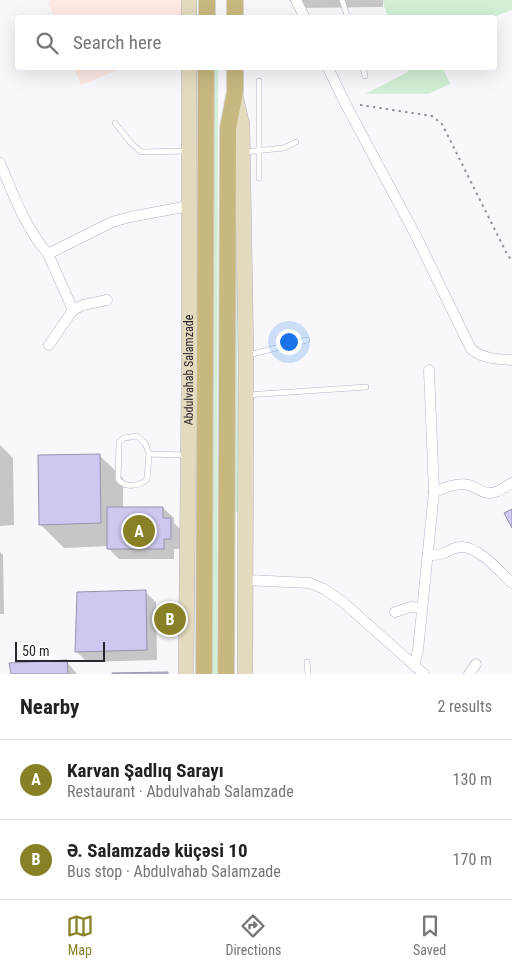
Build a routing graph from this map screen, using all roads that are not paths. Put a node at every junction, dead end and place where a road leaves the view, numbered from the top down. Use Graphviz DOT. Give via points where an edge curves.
graph roads {
  1 [pos="189,0"];
  2 [pos="207,0"];
  3 [pos="236,0"];
  4 [pos="296,0"];
  5 [pos="342,0"];
  6 [pos="189,15"];
  7 [pos="207,15"];
  8 [pos="235,15"];
  9 [pos="304,15"];
  10 [pos="347,15"];
  11 [pos="189,70"];
  12 [pos="206,70"];
  13 [pos="235,70"];
  14 [pos="329,70"];
  15 [pos="364,70"];
  16 [pos="365,76"];
  17 [pos="259,81"];
  18 [pos="235,92"];
  19 [pos="115,123"];
  20 [pos="296,142"];
  21 [pos="190,150"];
  22 [pos="242,152"];
  23 [pos="259,152"];
  24 [pos="0,163"];
  25 [pos="259,178"];
  26 [pos="189,206"];
  27 [pos="48,254"];
  28 [pos="107,300"];
  29 [pos="74,310"];
  30 [pos="307,340"];
  31 [pos="49,344"];
  32 [pos="246,356"];
  33 [pos="512,360"];
  34 [pos="429,370"];
  35 [pos="366,387"];
  36 [pos="244,395"];
  37 [pos="149,454"];
  38 [pos="188,455"];
  39 [pos="512,483"];
  40 [pos="434,492"];
  41 [pos="428,555"];
  42 [pos="246,580"];
  43 [pos="512,583"];
  44 [pos="422,608"];
  45 [pos="396,612"];
  46 [pos="307,662"];
  47 [pos="476,664"];
  48 [pos="414,666"];
  49 [pos="186,674"];
  50 [pos="204,674"];
  51 [pos="226,674"];
  52 [pos="245,674"];
  53 [pos="308,674"];
  54 [pos="424,674"];
  55 [pos="469,674"];
  1 -- 6 [label="main road"];
  2 -- 7 [label="main road"];
  3 -- 8 [label="main road"];
  4 -- 9 [label="street"];
  5 -- 10 [label="lane"];
  11 -- 21 [label="main road, Abdulvahab Salamzade"];
  12 -- 50 [label="main road, Abdulvahab Salamzade"];
  13 -- 18 [label="main road"];
  14 -- 33 [label="street" via="471,349 485,358"];
  15 -- 16 [label="lane"];
  17 -- 23 [label="lane"];
  18 -- 22 [label="main road" via="242,124"];
  18 -- 51 [label="main road" via="228,128"];
  19 -- 21 [label="lane" via="141,152"];
  20 -- 23 [label="lane" via="284,148"];
  21 -- 26 [label="main road, Abdulvahab Salamzade"];
  22 -- 23 [label="lane"];
  22 -- 32 [label="main road"];
  23 -- 25 [label="lane"];
  24 -- 27 [label="street" via="20,208"];
  26 -- 27 [label="street" via="112,222"];
  26 -- 38 [label="main road, Abdulvahab Salamzade"];
  27 -- 29 [label="street"];
  28 -- 29 [label="street"];
  29 -- 31 [label="street"];
  30 -- 32 [label="lane"];
  32 -- 36 [label="main road"];
  34 -- 40 [label="street"];
  35 -- 36 [label="lane"];
  36 -- 42 [label="main road"];
  37 -- 37 [label="lane" via="144,483 120,482 119,442 137,436 142,438"];
  37 -- 38 [label="lane"];
  38 -- 49 [label="main road, Abdulvahab Salamzade"];
  39 -- 40 [label="street" via="494,493 469,485 449,486"];
  40 -- 41 [label="street"];
  41 -- 43 [label="street" via="442,554 463,546 482,555"];
  41 -- 44 [label="street"];
  42 -- 48 [label="street" via="310,583 324,589"];
  42 -- 52 [label="main road"];
  44 -- 45 [label="street" via="411,607"];
  44 -- 48 [label="street"];
  46 -- 53 [label="lane"];
  47 -- 55 [label="street"];
  48 -- 54 [label="street"];
}
